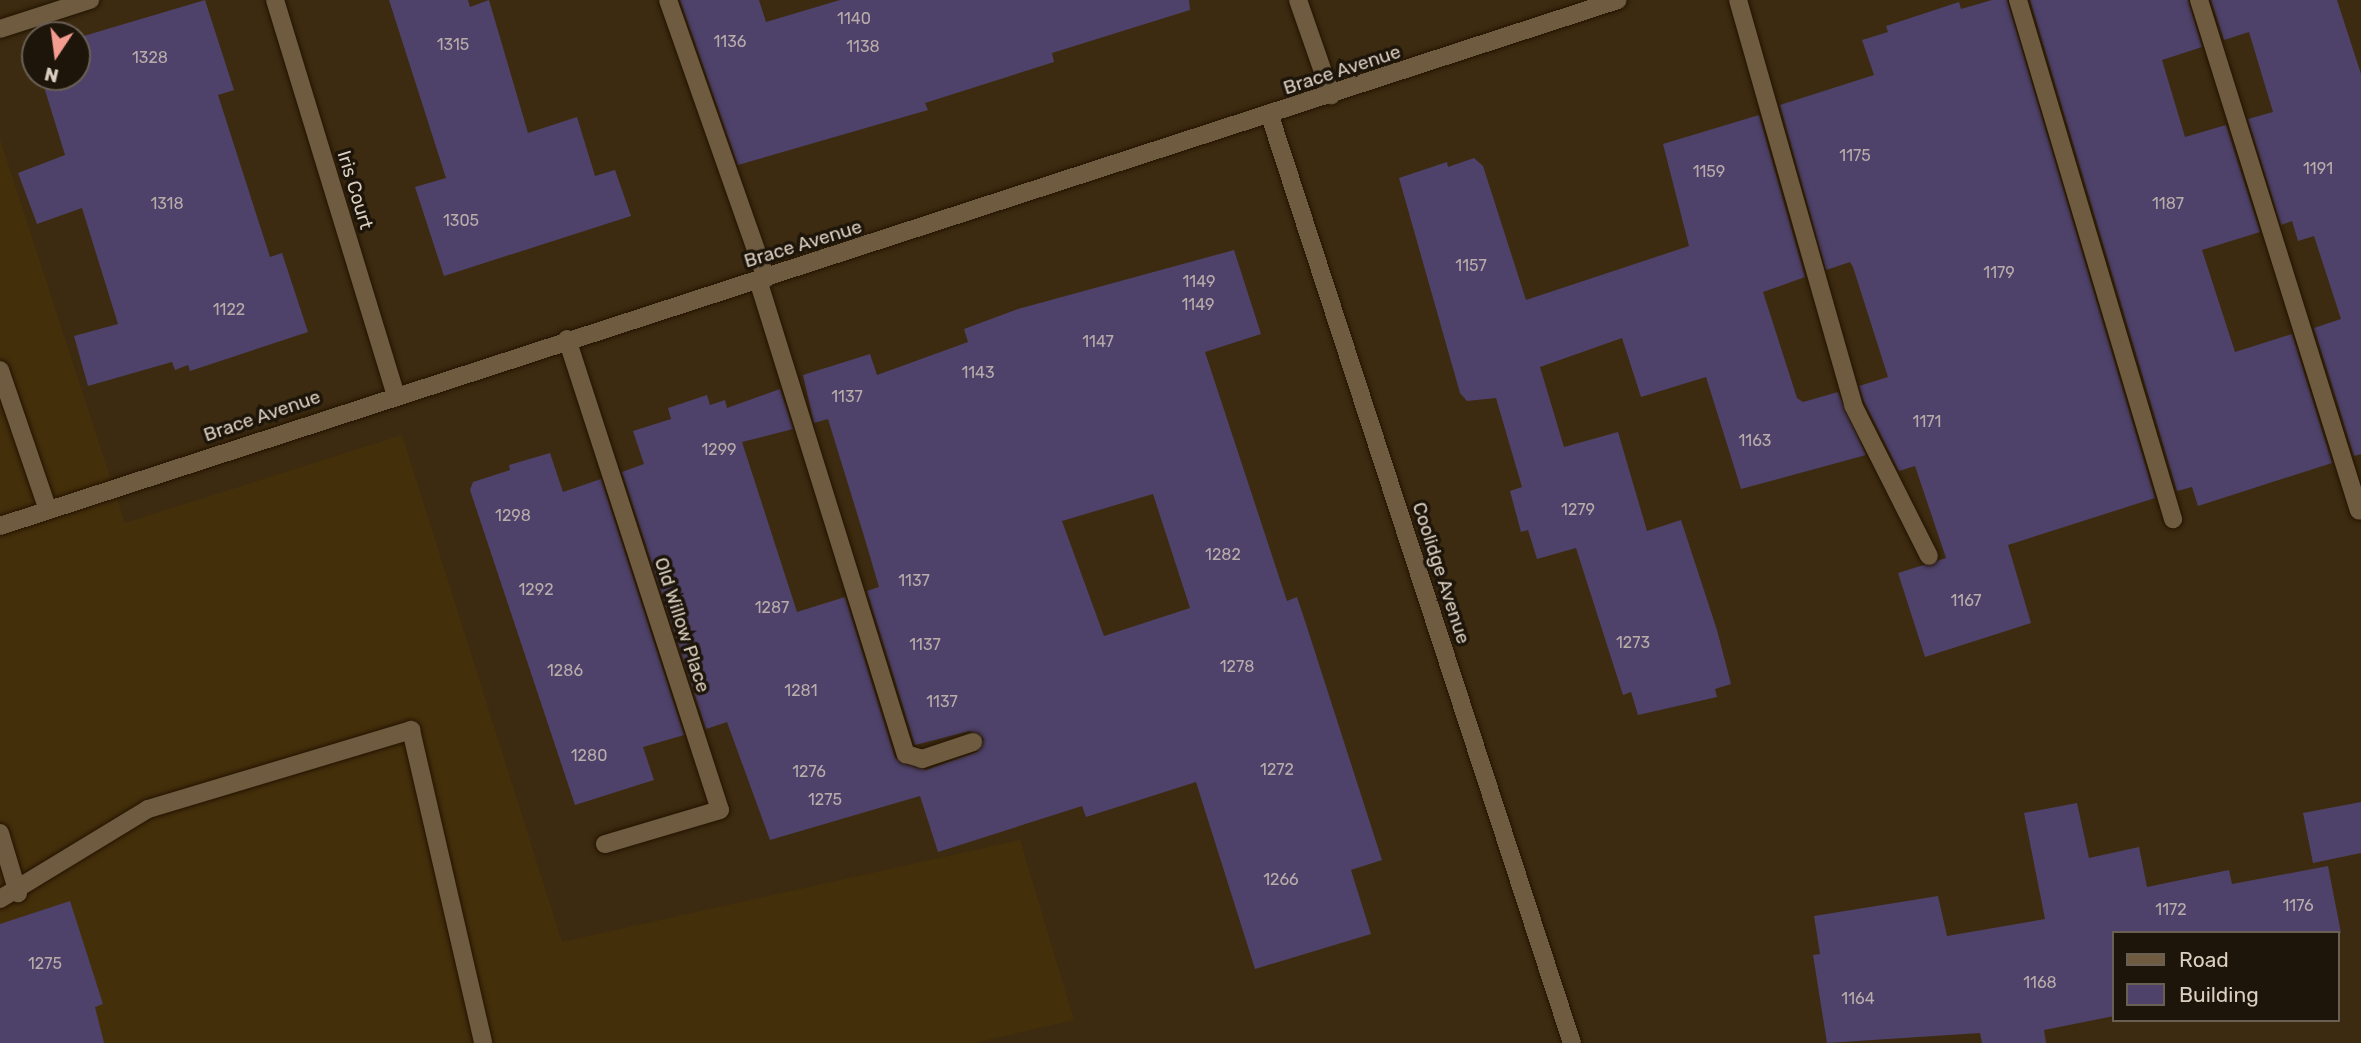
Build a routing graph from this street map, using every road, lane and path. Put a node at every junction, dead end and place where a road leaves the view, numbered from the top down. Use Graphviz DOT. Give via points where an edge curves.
graph roads {
  1 [pos="90,0"];
  2 [pos="275,0"];
  3 [pos="668,0"];
  4 [pos="1298,0"];
  5 [pos="1618,0"];
  6 [pos="1738,0"];
  7 [pos="2018,0"];
  8 [pos="2199,0"];
  9 [pos="0,29"];
  10 [pos="1331,95"];
  11 [pos="1270,116"];
  12 [pos="762,279"];
  13 [pos="567,339"];
  14 [pos="0,370"];
  15 [pos="395,393"];
  16 [pos="48,510"];
  17 [pos="2359,511"];
  18 [pos="2173,519"];
  19 [pos="0,526"];
  20 [pos="1929,556"];
  21 [pos="973,742"];
  22 [pos="0,833"];
  23 [pos="605,844"];
  24 [pos="18,893"];
  25 [pos="0,898"];
  26 [pos="483,1043"];
  27 [pos="1572,1043"];
  1 -- 9 [label="street"];
  2 -- 15 [label="street, Iris Court"];
  3 -- 12 [label="street"];
  4 -- 10 [label="street"];
  5 -- 10 [label="street, Brace Avenue"];
  6 -- 20 [label="street" via="1853,405"];
  7 -- 18 [label="street"];
  8 -- 17 [label="street"];
  10 -- 11 [label="street, Brace Avenue"];
  11 -- 12 [label="street, Brace Avenue"];
  11 -- 27 [label="street, Coolidge Avenue"];
  12 -- 13 [label="street, Brace Avenue"];
  12 -- 21 [label="street" via="906,754 922,759"];
  13 -- 15 [label="street, Brace Avenue"];
  13 -- 23 [label="street, Old Willow Place" via="720,810"];
  14 -- 16 [label="street"];
  15 -- 16 [label="street, Brace Avenue"];
  16 -- 19 [label="street, Brace Avenue"];
  22 -- 24 [label="street"];
  24 -- 25 [label="street"];
  24 -- 26 [label="street" via="148,809 411,730"];
}
